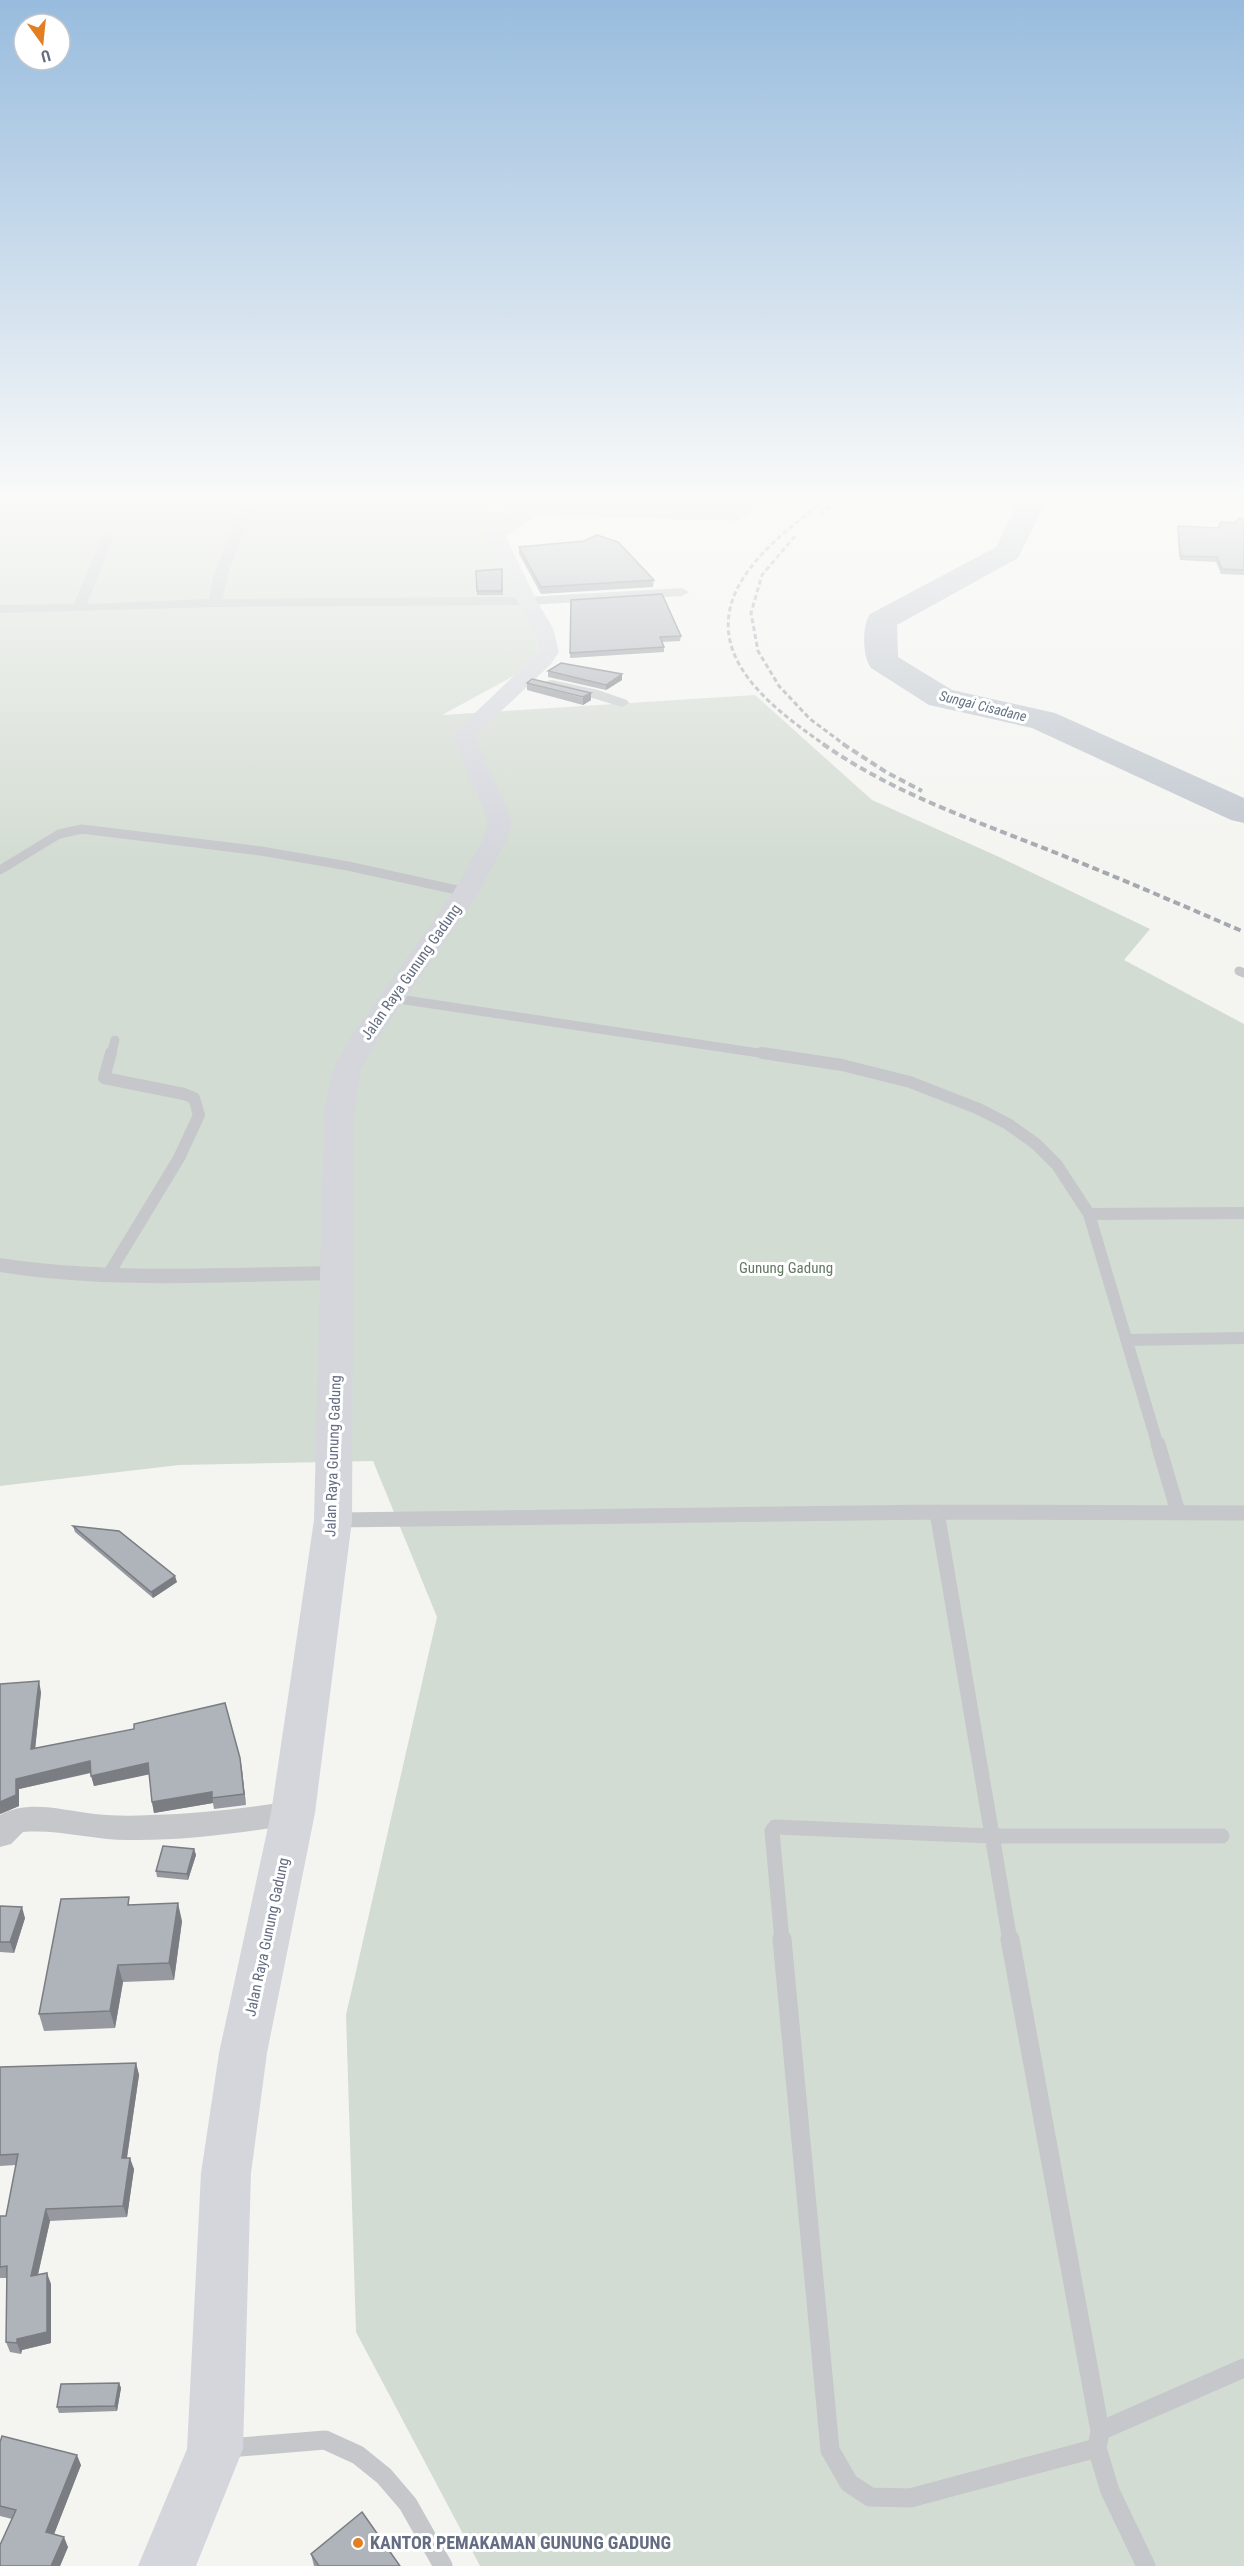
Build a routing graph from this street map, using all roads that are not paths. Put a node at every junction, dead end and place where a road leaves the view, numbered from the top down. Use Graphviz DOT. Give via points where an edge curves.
graph roads {
  1 [pos="538,620"];
  2 [pos="524,678"];
  3 [pos="622,703"];
  4 [pos="0,870"];
  5 [pos="466,892"];
  6 [pos="392,998"];
  7 [pos="115,1040"];
  8 [pos="1244,1213"];
  9 [pos="1089,1214"];
  10 [pos="0,1265"];
  11 [pos="338,1273"];
  12 [pos="108,1275"];
  13 [pos="1244,1338"];
  14 [pos="1128,1340"];
  15 [pos="937,1512"];
  16 [pos="1178,1512"];
  17 [pos="1244,1514"];
  18 [pos="333,1520"];
  19 [pos="293,1813"];
  20 [pos="0,1835"];
  21 [pos="991,1836"];
  22 [pos="1222,1836"];
  23 [pos="1244,2368"];
  24 [pos="1099,2439"];
  25 [pos="215,2449"];
  26 [pos="167,2566"];
  27 [pos="443,2566"];
  28 [pos="1146,2566"];
  1 -- 2 [label="street, Jalan Raya Gunung Gadung" via="549,652"];
  2 -- 3 [label="street"];
  2 -- 5 [label="street, Jalan Raya Gunung Gadung" via="467,731 467,743 500,821 494,841"];
  4 -- 5 [label="lane" via="59,834 82,829 261,851"];
  5 -- 6 [label="street, Jalan Raya Gunung Gadung"];
  6 -- 9 [label="lane" via="842,1065 910,1082 979,1109 1036,1144 1057,1165"];
  6 -- 11 [label="street, Jalan Raya Gunung Gadung" via="347,1069 339,1114"];
  7 -- 12 [label="lane" via="104,1078 184,1094 194,1098 199,1115 179,1158"];
  8 -- 9 [label="lane"];
  9 -- 14 [label="lane"];
  10 -- 12 [label="street" via="51,1273"];
  11 -- 12 [label="street"];
  11 -- 18 [label="street, Jalan Raya Gunung Gadung"];
  13 -- 14 [label="lane"];
  14 -- 16 [label="lane"];
  15 -- 16 [label="lane"];
  15 -- 18 [label="lane"];
  15 -- 21 [label="lane"];
  16 -- 17 [label="lane"];
  18 -- 19 [label="street, Jalan Raya Gunung Gadung"];
  19 -- 20 [label="street" via="153,1827 27,1819 10,1823"];
  19 -- 25 [label="street, Jalan Raya Gunung Gadung" via="243,2053 226,2173"];
  21 -- 22 [label="lane"];
  21 -- 24 [label="lane"];
  21 -- 24 [label="lane" via="782,1826 772,1831 830,2450 849,2483 870,2497 910,2498"];
  23 -- 24 [label="lane"];
  24 -- 28 [label="lane" via="1110,2491"];
  25 -- 26 [label="street, Jalan Raya Gunung Gadung"];
  25 -- 27 [label="lane" via="325,2440 358,2455 384,2476 408,2504"];
}
